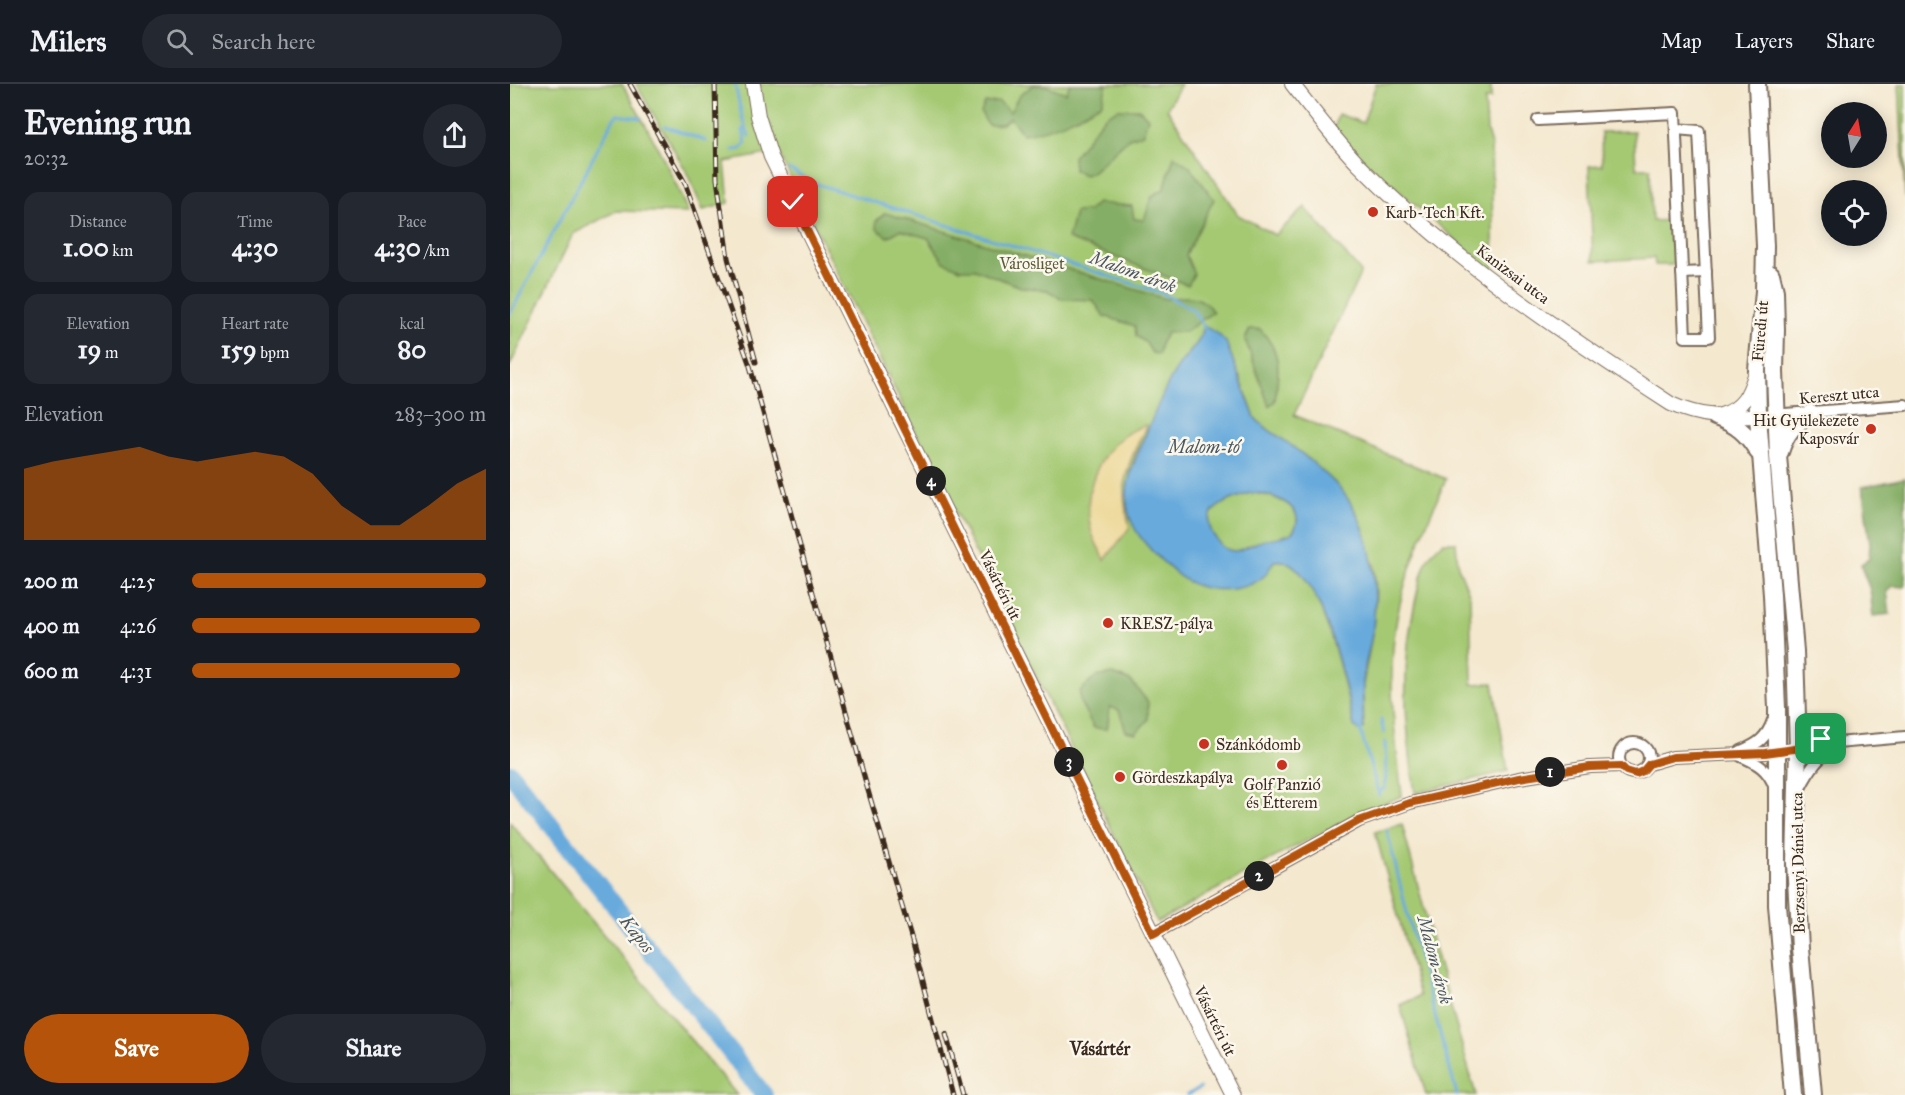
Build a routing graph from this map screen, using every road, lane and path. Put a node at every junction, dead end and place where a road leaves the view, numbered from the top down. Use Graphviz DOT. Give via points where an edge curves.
graph roads {
  1 [pos="753,84"];
  2 [pos="1293,84"];
  3 [pos="1756,84"];
  4 [pos="1538,120"];
  5 [pos="1676,129"];
  6 [pos="1765,246"];
  7 [pos="1706,272"];
  8 [pos="1682,273"];
  9 [pos="1757,370"];
  10 [pos="1905,405"];
  11 [pos="1811,413"];
  12 [pos="1758,416"];
  13 [pos="1777,416"];
  14 [pos="1715,417"];
  15 [pos="1760,455"];
  16 [pos="1778,456"];
  17 [pos="1797,707"];
  18 [pos="1777,708"];
  19 [pos="1905,737"];
  20 [pos="1837,743"];
  21 [pos="1798,748"];
  22 [pos="1777,751"];
  23 [pos="1735,754"];
  24 [pos="1649,758"];
  25 [pos="1620,761"];
  26 [pos="1777,794"];
  27 [pos="1797,794"];
  28 [pos="1153,934"];
  29 [pos="1233,1095"];
  30 [pos="1793,1095"];
  31 [pos="1813,1095"];
  1 -- 28 [label="street, Vásártéri út" via="771,157"];
  2 -- 14 [label="street, Kanizsai utca" via="1359,165 1475,267 1592,353 1671,404"];
  3 -- 6 [label="main road, Füredi út"];
  4 -- 5 [label="street" via="1675,113"];
  5 -- 7 [label="street" via="1700,131"];
  5 -- 8 [label="street"];
  6 -- 9 [label="main road, Füredi út"];
  6 -- 13 [label="main road, Füredi út" via="1775,291"];
  7 -- 8 [label="street"];
  7 -- 8 [label="street" via="1709,337 1685,337"];
  9 -- 12 [label="main road, Füredi út"];
  9 -- 14 [label="street" via="1744,402 1732,412"];
  10 -- 11 [label="street, Kereszt utca"];
  11 -- 13 [label="street, Kereszt utca"];
  11 -- 16 [label="main road" via="1784,438"];
  12 -- 13 [label="street, Kereszt utca"];
  12 -- 14 [label="street, Kanizsai utca"];
  12 -- 15 [label="main road, Berzsenyi Dániel utca"];
  13 -- 16 [label="main road, Berzsenyi Dániel utca"];
  14 -- 15 [label="main road" via="1743,430"];
  15 -- 18 [label="main road, Berzsenyi Dániel utca"];
  16 -- 17 [label="main road, Berzsenyi Dániel utca"];
  17 -- 20 [label="street" via="1810,733"];
  17 -- 21 [label="main road, Berzsenyi Dániel utca"];
  18 -- 22 [label="main road, Berzsenyi Dániel utca"];
  18 -- 23 [label="street" via="1765,738"];
  19 -- 20 [label="street"];
  20 -- 21 [label="street"];
  20 -- 27 [label="street" via="1821,755"];
  21 -- 22 [label="street"];
  21 -- 27 [label="main road, Berzsenyi Dániel utca"];
  22 -- 23 [label="street"];
  22 -- 26 [label="main road, Berzsenyi Dániel utca"];
  23 -- 24 [label="street"];
  23 -- 26 [label="street" via="1765,770"];
  24 -- 25 [label="street" via="1643,771 1636,774 1626,771"];
  24 -- 25 [label="street" via="1642,745 1634,743 1622,748"];
  25 -- 28 [label="street" via="1519,778 1410,803 1359,821"];
  26 -- 30 [label="main road, Berzsenyi Dániel utca" via="1777,905"];
  27 -- 31 [label="main road, Berzsenyi Dániel utca" via="1799,938"];
  28 -- 29 [label="street, Vásártéri út"];
}
